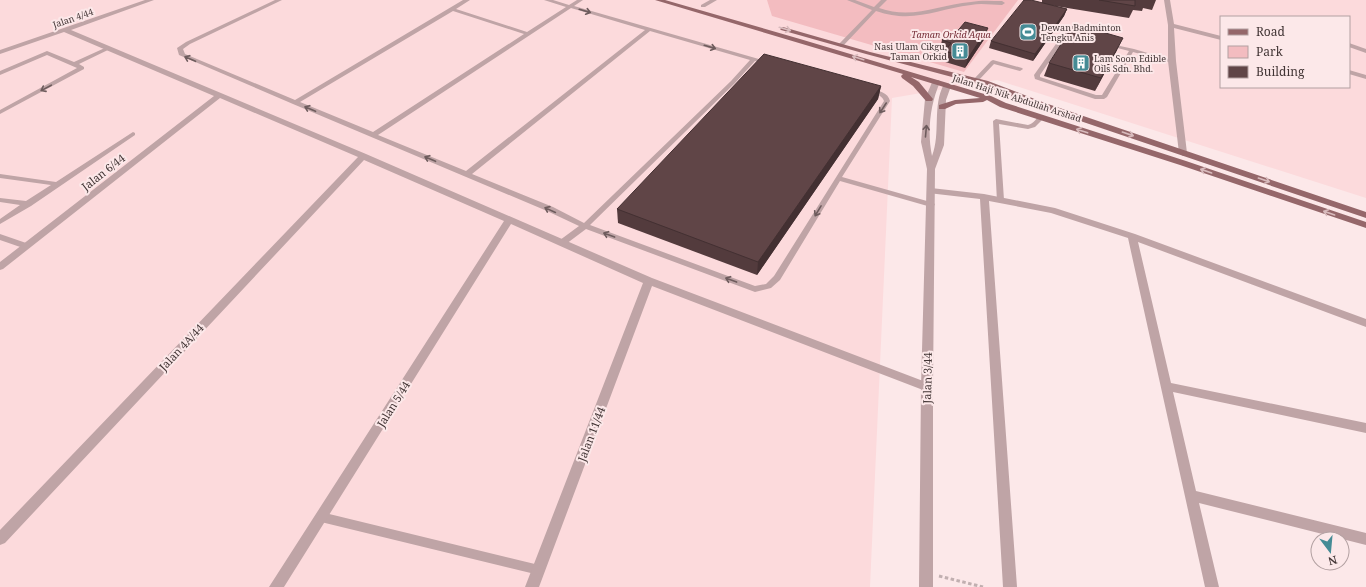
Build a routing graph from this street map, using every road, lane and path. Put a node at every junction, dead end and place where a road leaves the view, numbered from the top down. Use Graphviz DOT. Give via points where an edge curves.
graph roads {
  1 [pos="151,0"];
  2 [pos="279,0"];
  3 [pos="467,0"];
  4 [pos="547,0"];
  5 [pos="580,0"];
  6 [pos="658,0"];
  7 [pos="680,0"];
  8 [pos="714,0"];
  9 [pos="850,0"];
  10 [pos="884,0"];
  11 [pos="1167,0"];
  12 [pos="1002,3"];
  13 [pos="703,6"];
  14 [pos="570,7"];
  15 [pos="452,9"];
  16 [pos="876,9"];
  17 [pos="1171,25"];
  18 [pos="649,29"];
  19 [pos="65,30"];
  20 [pos="528,34"];
  21 [pos="1082,36"];
  22 [pos="1220,38"];
  23 [pos="1103,42"];
  24 [pos="1350,44"];
  25 [pos="841,45"];
  26 [pos="109,48"];
  27 [pos="1132,50"];
  28 [pos="1366,51"];
  29 [pos="0,52"];
  30 [pos="877,55"];
  31 [pos="754,59"];
  32 [pos="1172,61"];
  33 [pos="75,64"];
  34 [pos="776,66"];
  35 [pos="891,68"];
  36 [pos="1020,69"];
  37 [pos="1350,72"];
  38 [pos="0,73"];
  39 [pos="1365,75"];
  40 [pos="976,80"];
  41 [pos="942,83"];
  42 [pos="859,88"];
  43 [pos="220,95"];
  44 [pos="929,99"];
  45 [pos="295,103"];
  46 [pos="1003,105"];
  47 [pos="1042,105"];
  48 [pos="942,107"];
  49 [pos="0,112"];
  50 [pos="1042,117"];
  51 [pos="133,134"];
  52 [pos="373,135"];
  53 [pos="1183,153"];
  54 [pos="363,156"];
  55 [pos="931,169"];
  56 [pos="466,174"];
  57 [pos="0,176"];
  58 [pos="838,178"];
  59 [pos="58,184"];
  60 [pos="931,191"];
  61 [pos="984,197"];
  62 [pos="0,200"];
  63 [pos="1000,200"];
  64 [pos="28,204"];
  65 [pos="931,204"];
  66 [pos="1366,215"];
  67 [pos="510,221"];
  68 [pos="0,222"];
  69 [pos="1366,225"];
  70 [pos="585,226"];
  71 [pos="1132,236"];
  72 [pos="0,237"];
  73 [pos="563,242"];
  74 [pos="26,246"];
  75 [pos="0,267"];
  76 [pos="649,281"];
  77 [pos="1366,323"];
  78 [pos="1165,386"];
  79 [pos="927,387"];
  80 [pos="1366,428"];
  81 [pos="1190,495"];
  82 [pos="321,517"];
  83 [pos="0,539"];
  84 [pos="1366,539"];
  85 [pos="539,570"];
  86 [pos="925,572"];
  87 [pos="276,587"];
  88 [pos="532,587"];
  89 [pos="926,587"];
  90 [pos="983,587"];
  91 [pos="1010,587"];
  92 [pos="1212,587"];
  1 -- 19 [label="street, Jalan 4/44"];
  45 -- 2 [label="lane, one-way" via="182,55 180,48"];
  3 -- 15 [label="lane"];
  4 -- 14 [label="lane"];
  5 -- 14 [label="lane"];
  35 -- 6 [label="main road, Jalan Haji Nik Abdullah Arshad, one-way"];
  7 -- 13 [label="main road, Jalan Haji Nik Abdullah Arshad"];
  8 -- 13 [label="lane"];
  9 -- 16 [label="lane"];
  10 -- 16 [label="lane"];
  11 -- 17 [label="street"];
  12 -- 16 [label="lane" via="971,3 921,14 900,15"];
  13 -- 25 [label="main road, Jalan Haji Nik Abdullah Arshad, one-way"];
  14 -- 18 [label="lane, one-way"];
  14 -- 20 [label="lane"];
  15 -- 20 [label="lane"];
  15 -- 45 [label="lane"];
  16 -- 25 [label="lane"];
  17 -- 22 [label="street"];
  17 -- 32 [label="street"];
  18 -- 31 [label="lane, one-way"];
  18 -- 56 [label="lane"];
  19 -- 26 [label="street"];
  19 -- 29 [label="street, Jalan 4/44"];
  20 -- 52 [label="lane"];
  21 -- 27 [label="lane" via="1065,35 1037,78 1095,97 1104,97"];
  23 -- 27 [label="lane"];
  24 -- 28 [label="lane"];
  25 -- 30 [label="main road, Jalan Haji Nik Abdullah Arshad"];
  26 -- 33 [label="lane"];
  26 -- 43 [label="street"];
  27 -- 32 [label="lane"];
  30 -- 40 [label="main road, Jalan Haji Nik Abdullah Arshad"];
  30 -- 41 [label="main road" via="926,72"];
  31 -- 34 [label="lane"];
  31 -- 70 [label="lane"];
  32 -- 53 [label="street"];
  33 -- 38 [label="lane" via="44,53"];
  33 -- 49 [label="lane, one-way" via="82,69"];
  35 -- 41 [label="main road, Jalan Haji Nik Abdullah Arshad"];
  35 -- 44 [label="main road" via="916,84"];
  36 -- 40 [label="lane" via="993,62"];
  37 -- 39 [label="street"];
  40 -- 47 [label="main road, Jalan Haji Nik Abdullah Arshad"];
  41 -- 44 [label="street, Jalan 3/44"];
  41 -- 46 [label="main road, Jalan Haji Nik Abdullah Arshad"];
  41 -- 47 [label="main road" via="968,84"];
  41 -- 48 [label="street, Jalan 3/44"];
  42 -- 58 [label="lane, one-way" via="882,94 887,101"];
  43 -- 54 [label="street"];
  43 -- 74 [label="street, Jalan 6/44"];
  55 -- 44 [label="street, Jalan 3/44, one-way" via="925,142"];
  52 -- 45 [label="lane, one-way"];
  46 -- 48 [label="main road" via="975,100"];
  46 -- 50 [label="main road, Jalan Haji Nik Abdullah Arshad"];
  47 -- 53 [label="main road, Jalan Haji Nik Abdullah Arshad, one-way"];
  48 -- 55 [label="street, Jalan 3/44" via="940,144"];
  50 -- 63 [label="lane" via="1033,126 1028,127 996,121"];
  69 -- 50 [label="main road, Jalan Haji Nik Abdullah Arshad, one-way"];
  51 -- 59 [label="lane"];
  56 -- 52 [label="lane, one-way"];
  53 -- 66 [label="main road, Jalan Haji Nik Abdullah Arshad, one-way"];
  54 -- 67 [label="street"];
  54 -- 83 [label="street, Jalan 4A/44"];
  55 -- 60 [label="street, Jalan 3/44"];
  70 -- 56 [label="lane, one-way"];
  57 -- 59 [label="lane"];
  58 -- 65 [label="lane"];
  58 -- 70 [label="lane, one-way" via="777,278 768,286 755,289"];
  59 -- 64 [label="lane"];
  60 -- 61 [label="street"];
  60 -- 65 [label="street, Jalan 3/44"];
  61 -- 63 [label="street"];
  61 -- 91 [label="street"];
  62 -- 64 [label="lane"];
  63 -- 71 [label="street" via="1052,210"];
  64 -- 68 [label="lane"];
  65 -- 79 [label="street, Jalan 3/44"];
  67 -- 73 [label="street"];
  67 -- 82 [label="street, Jalan 5/44"];
  70 -- 73 [label="lane"];
  71 -- 77 [label="street"];
  71 -- 78 [label="street"];
  72 -- 74 [label="lane"];
  73 -- 76 [label="street"];
  74 -- 75 [label="street, Jalan 6/44"];
  76 -- 79 [label="street"];
  76 -- 85 [label="street, Jalan 11/44"];
  78 -- 80 [label="street"];
  78 -- 81 [label="street"];
  79 -- 86 [label="street, Jalan 3/44"];
  81 -- 84 [label="street"];
  81 -- 92 [label="street"];
  82 -- 85 [label="lane"];
  82 -- 87 [label="street, Jalan 5/44"];
  85 -- 88 [label="street, Jalan 11/44"];
  86 -- 89 [label="street, Jalan 3/44"];
  86 -- 90 [label="path"];
}
